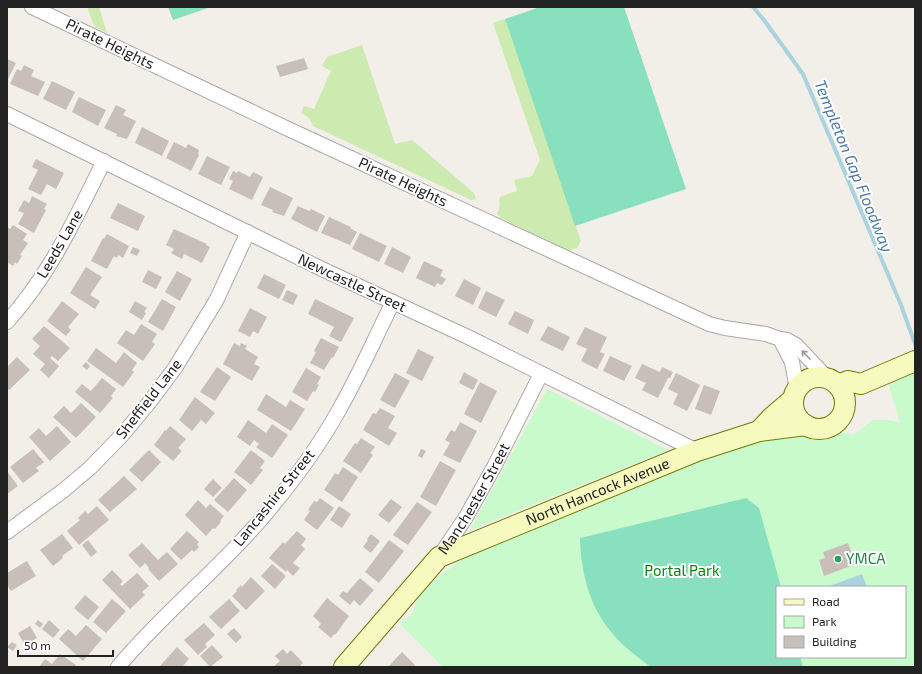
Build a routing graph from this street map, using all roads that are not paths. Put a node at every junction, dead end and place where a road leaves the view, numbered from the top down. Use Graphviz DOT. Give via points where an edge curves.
graph roads {
  1 [pos="32,7"];
  2 [pos="7,114"];
  3 [pos="104,162"];
  4 [pos="248,232"];
  5 [pos="394,302"];
  6 [pos="7,322"];
  7 [pos="780,340"];
  8 [pos="915,361"];
  9 [pos="541,374"];
  10 [pos="833,382"];
  11 [pos="861,384"];
  12 [pos="795,394"];
  13 [pos="845,405"];
  14 [pos="806,425"];
  15 [pos="758,431"];
  16 [pos="697,451"];
  17 [pos="7,532"];
  18 [pos="439,557"];
  19 [pos="118,667"];
  20 [pos="344,667"];
  1 -- 7 [label="street, Pirate Heights" via="680,312 709,324 766,334"];
  2 -- 3 [label="street, Newcastle Street"];
  3 -- 4 [label="street, Newcastle Street"];
  3 -- 6 [label="street, Leeds Lane" via="52,263"];
  4 -- 5 [label="street, Newcastle Street"];
  4 -- 17 [label="street, Sheffield Lane" via="216,301 175,368 148,404 90,468"];
  5 -- 9 [label="street, Newcastle Street"];
  5 -- 19 [label="street, Lancashire Street" via="339,411 306,462 243,540 192,592 158,622"];
  10 -- 7 [label="street, Pirate Heights, one-way" via="796,345 787,340"];
  7 -- 12 [label="street" via="792,362"];
  8 -- 11 [label="street, North Hancock Avenue"];
  9 -- 16 [label="street, Newcastle Street"];
  9 -- 18 [label="street, Manchester Street" via="494,467"];
  10 -- 11 [label="street, North Hancock Avenue" via="848,381"];
  10 -- 12 [label="street, North Hancock Avenue" via="814,377 807,380"];
  10 -- 13 [label="street" via="842,391"];
  11 -- 13 [label="street, North Hancock Avenue" via="854,398"];
  12 -- 14 [label="street" via="795,414"];
  12 -- 15 [label="street, North Hancock Avenue"];
  13 -- 14 [label="street, North Hancock Avenue" via="842,416 833,425 822,429"];
  14 -- 15 [label="street, North Hancock Avenue"];
  15 -- 16 [label="street, North Hancock Avenue"];
  16 -- 18 [label="street, North Hancock Avenue"];
  18 -- 20 [label="street, Manchester Street"];
}
